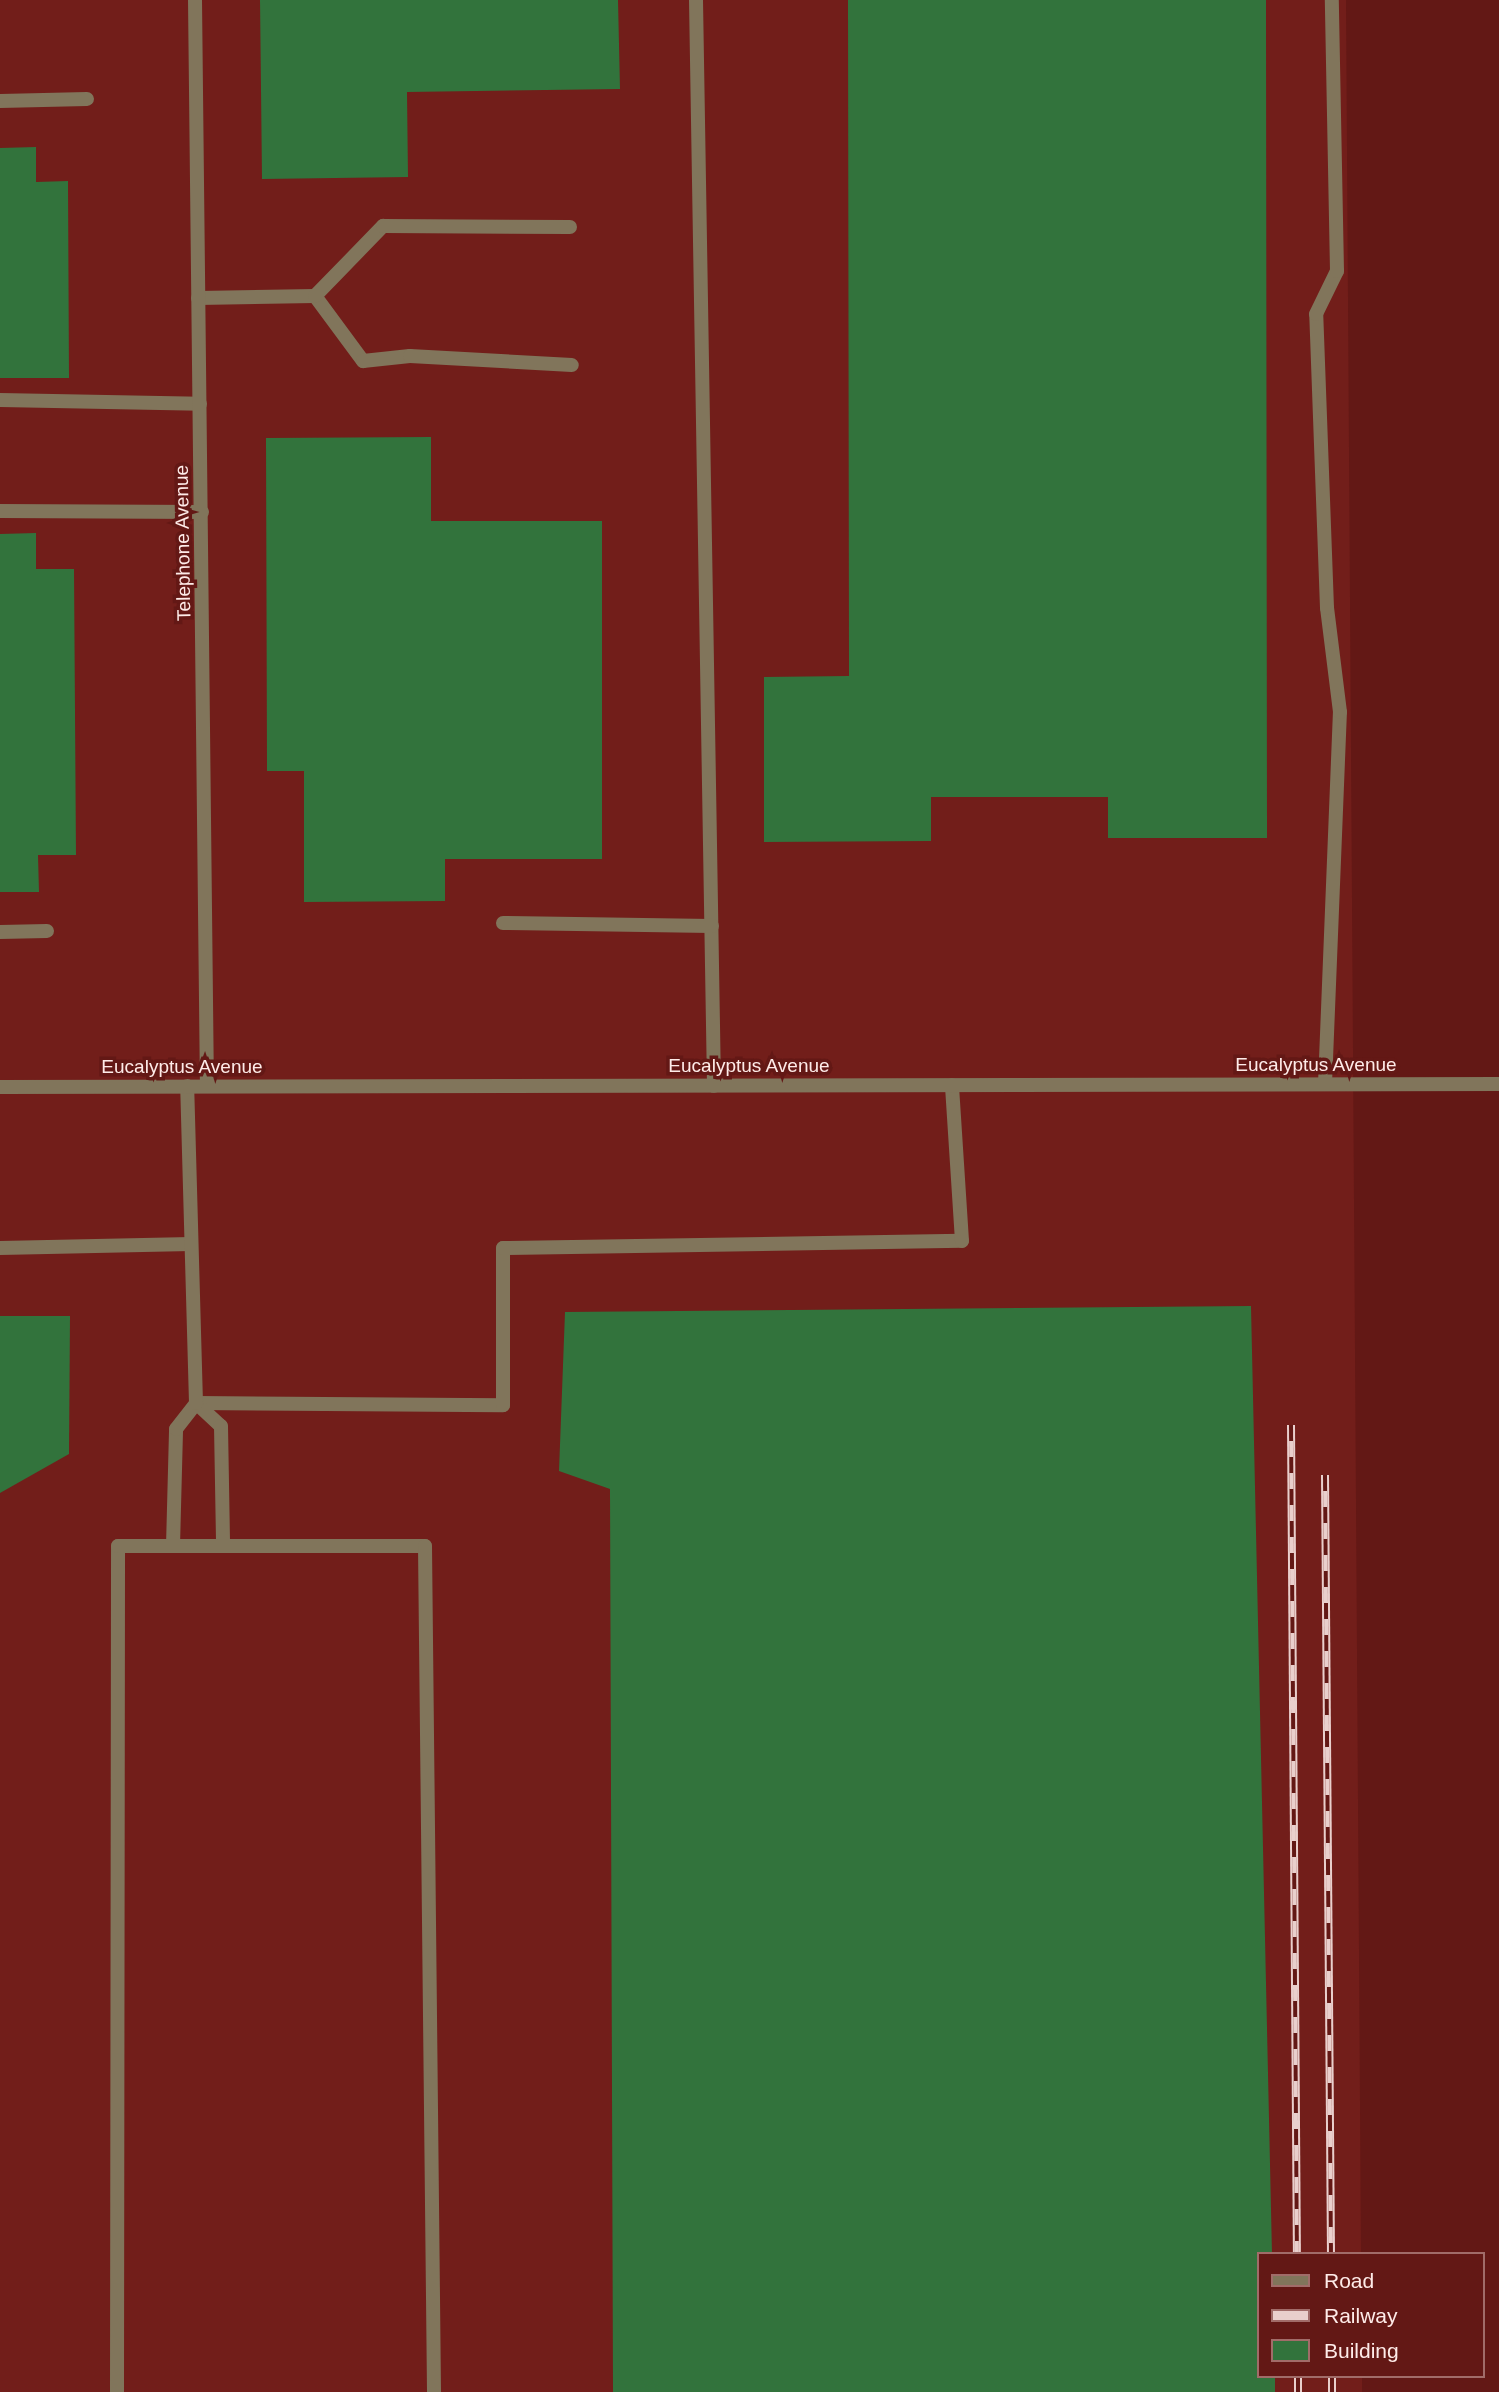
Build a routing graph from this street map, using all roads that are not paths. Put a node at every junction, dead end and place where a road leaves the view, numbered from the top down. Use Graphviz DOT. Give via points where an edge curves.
graph roads {
  1 [pos="195,0"];
  2 [pos="696,0"];
  3 [pos="1332,0"];
  4 [pos="87,99"];
  5 [pos="0,101"];
  6 [pos="570,227"];
  7 [pos="315,296"];
  8 [pos="198,298"];
  9 [pos="572,365"];
  10 [pos="0,400"];
  11 [pos="200,404"];
  12 [pos="0,510"];
  13 [pos="202,512"];
  14 [pos="503,923"];
  15 [pos="712,926"];
  16 [pos="0,932"];
  17 [pos="47,932"];
  18 [pos="1325,1084"];
  19 [pos="1499,1084"];
  20 [pos="952,1085"];
  21 [pos="187,1086"];
  22 [pos="207,1086"];
  23 [pos="714,1086"];
  24 [pos="0,1087"];
  25 [pos="191,1244"];
  26 [pos="0,1248"];
  27 [pos="196,1403"];
  28 [pos="173,1546"];
  29 [pos="223,1546"];
  30 [pos="117,2392"];
  31 [pos="434,2392"];
  1 -- 8 [label="street, Telephone Avenue"];
  2 -- 15 [label="street"];
  3 -- 18 [label="street" via="1337,271 1316,314 1327,608 1340,712"];
  4 -- 5 [label="street"];
  6 -- 7 [label="street" via="383,226"];
  7 -- 8 [label="street"];
  7 -- 9 [label="street" via="363,361 410,356"];
  8 -- 11 [label="street, Telephone Avenue"];
  10 -- 11 [label="street"];
  11 -- 13 [label="street, Telephone Avenue"];
  12 -- 13 [label="street"];
  13 -- 22 [label="street, Telephone Avenue"];
  14 -- 15 [label="street"];
  15 -- 23 [label="street"];
  16 -- 17 [label="street"];
  18 -- 19 [label="street, Eucalyptus Avenue"];
  18 -- 20 [label="street, Eucalyptus Avenue"];
  20 -- 23 [label="street, Eucalyptus Avenue"];
  20 -- 27 [label="street" via="962,1241 503,1248 503,1405"];
  21 -- 22 [label="street, Eucalyptus Avenue"];
  21 -- 24 [label="street, Eucalyptus Avenue"];
  21 -- 25 [label="street"];
  22 -- 23 [label="street, Eucalyptus Avenue"];
  25 -- 26 [label="street"];
  25 -- 27 [label="street"];
  27 -- 28 [label="street" via="176,1429"];
  27 -- 29 [label="street" via="221,1426"];
  28 -- 29 [label="street"];
  28 -- 30 [label="street" via="118,1546"];
  29 -- 31 [label="street" via="425,1546"];
}
